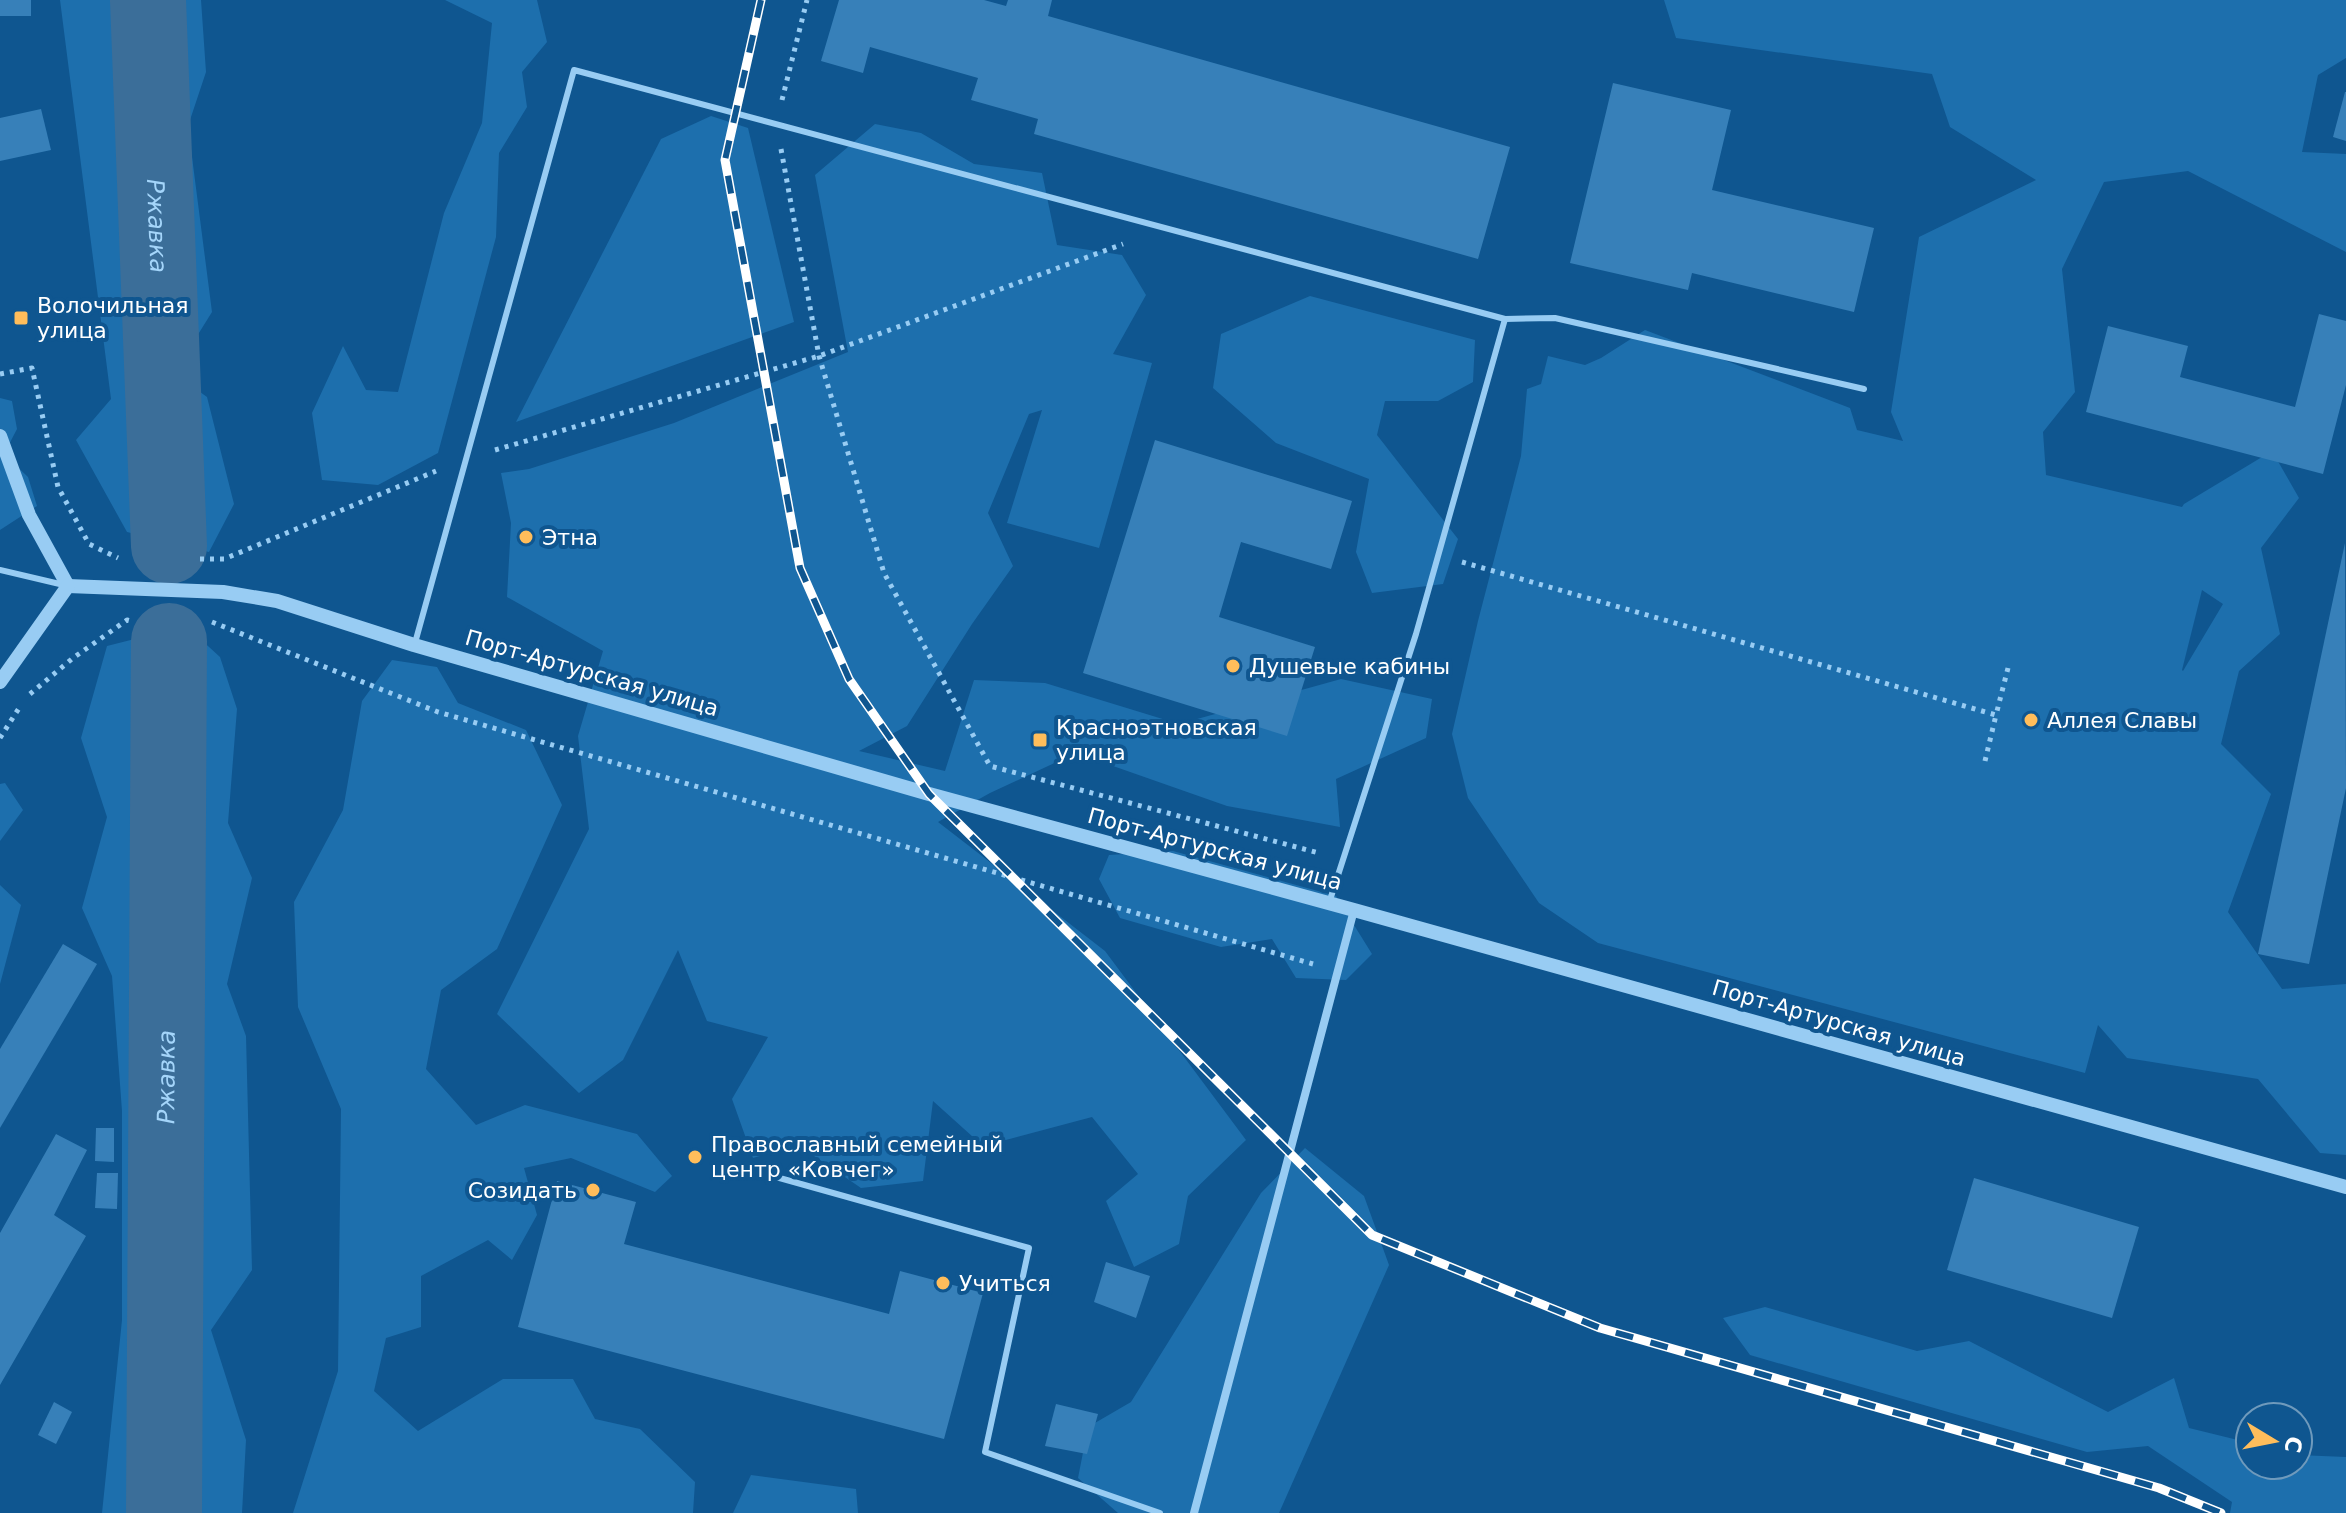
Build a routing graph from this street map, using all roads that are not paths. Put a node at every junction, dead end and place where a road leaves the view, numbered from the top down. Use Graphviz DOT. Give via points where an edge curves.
graph roads {
  1 [pos="1505,319"];
  2 [pos="1864,389"];
  3 [pos="0,436"];
  4 [pos="0,570"];
  5 [pos="68,586"];
  6 [pos="414,645"];
  7 [pos="0,682"];
  8 [pos="1329,903"];
  9 [pos="1354,910"];
  10 [pos="776,1177"];
  11 [pos="2346,1187"];
  12 [pos="1160,1513"];
  13 [pos="1194,1513"];
  1 -- 2 [label="lane" via="1555,318"];
  1 -- 6 [label="lane" via="574,70"];
  1 -- 8 [label="lane" via="1416,634"];
  3 -- 5 [label="street" via="29,515"];
  4 -- 5 [label="lane"];
  5 -- 6 [label="street, Порт-Артурская улица" via="223,592 277,601"];
  5 -- 7 [label="street"];
  6 -- 8 [label="street, Порт-Артурская улица"];
  8 -- 9 [label="street, Порт-Артурская улица"];
  9 -- 11 [label="street, Порт-Артурская улица"];
  9 -- 13 [label="street"];
  10 -- 12 [label="lane" via="1029,1248 985,1452"];
}
